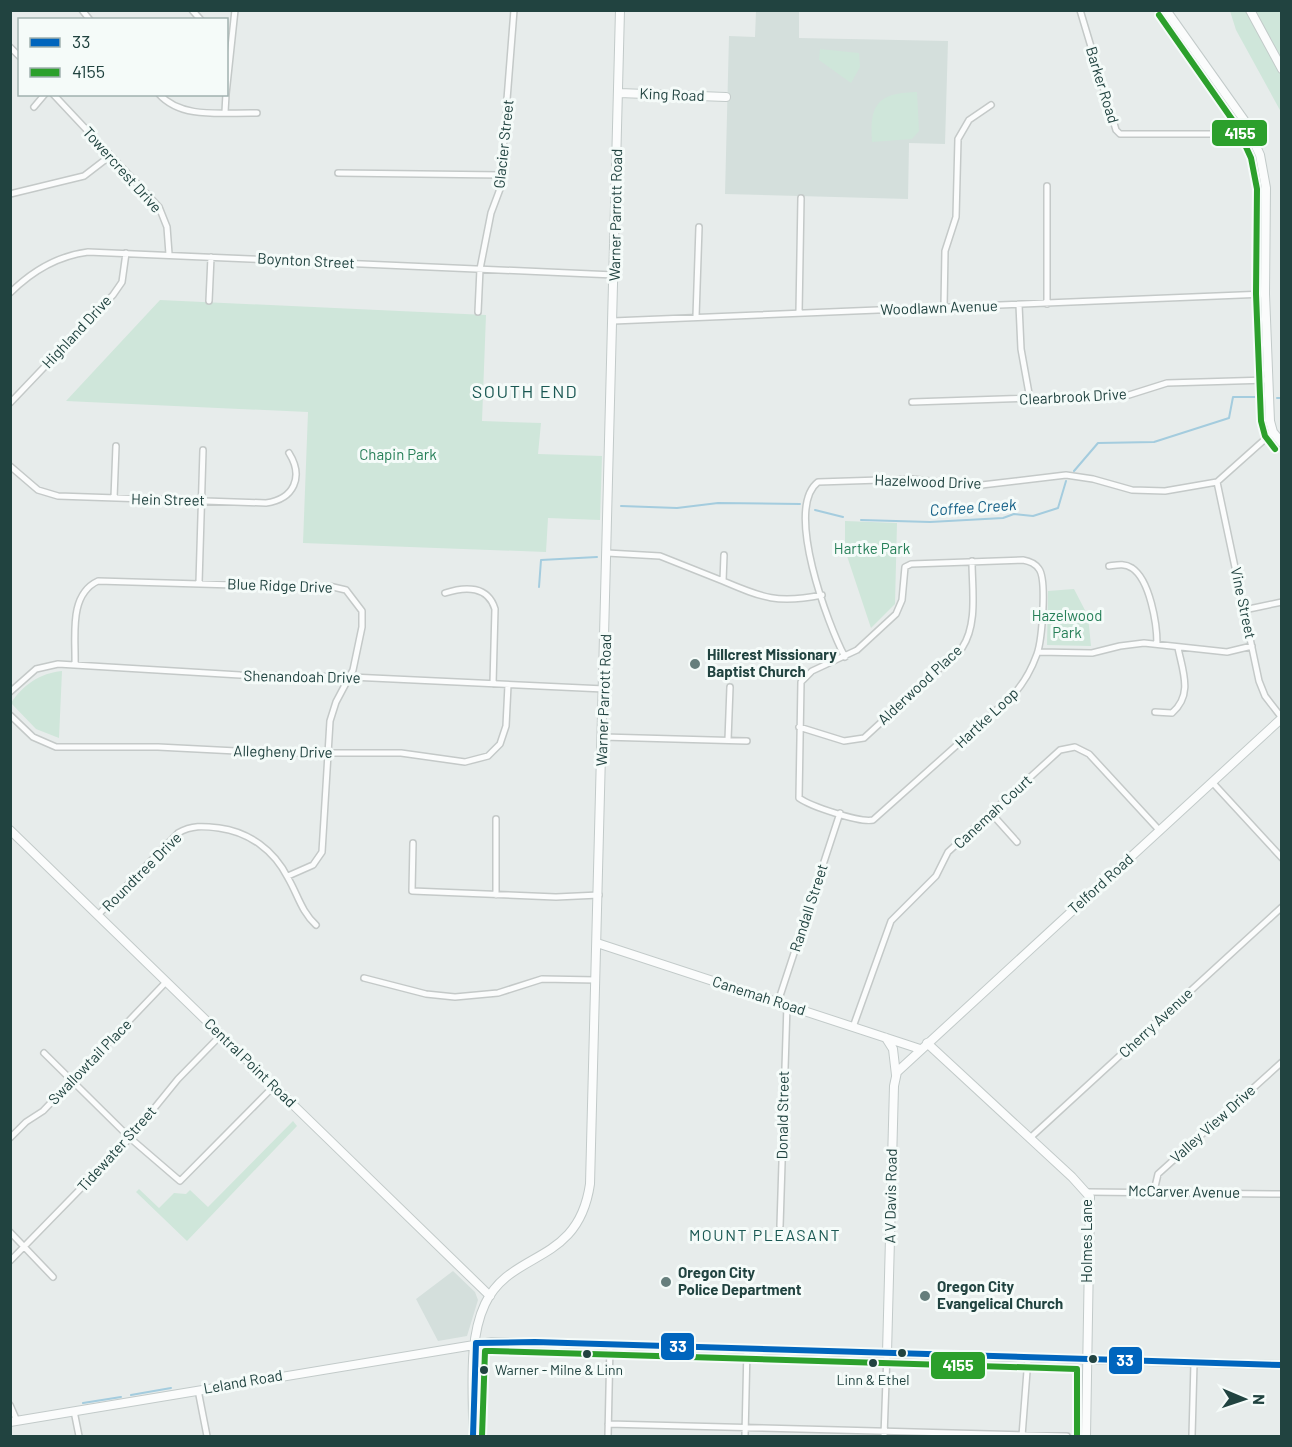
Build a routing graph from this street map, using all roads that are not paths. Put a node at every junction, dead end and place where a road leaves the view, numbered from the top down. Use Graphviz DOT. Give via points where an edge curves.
graph roads {
  1 [pos="235,10"];
  2 [pos="514,10"];
  3 [pos="620,10"];
  4 [pos="1080,10"];
  5 [pos="1166,10"];
  6 [pos="1250,10"];
  7 [pos="230,27"];
  8 [pos="228,60"];
  9 [pos="1281,69"];
  10 [pos="619,93"];
  11 [pos="43,96"];
  12 [pos="55,96"];
  13 [pos="162,96"];
  14 [pos="226,96"];
  15 [pos="726,97"];
  16 [pos="991,105"];
  17 [pos="34,106"];
  18 [pos="225,112"];
  19 [pos="257,113"];
  20 [pos="1252,134"];
  21 [pos="110,156"];
  22 [pos="338,172"];
  23 [pos="502,175"];
  24 [pos="1047,186"];
  25 [pos="10,194"];
  26 [pos="801,198"];
  27 [pos="699,227"];
  28 [pos="126,253"];
  29 [pos="169,254"];
  30 [pos="211,257"];
  31 [pos="480,268"];
  32 [pos="614,275"];
  33 [pos="10,293"];
  34 [pos="1265,294"];
  35 [pos="209,301"];
  36 [pos="1047,303"];
  37 [pos="1019,305"];
  38 [pos="944,307"];
  39 [pos="478,312"];
  40 [pos="799,313"];
  41 [pos="696,317"];
  42 [pos="613,321"];
  43 [pos="1268,380"];
  44 [pos="1030,399"];
  45 [pos="912,402"];
  46 [pos="10,403"];
  47 [pos="1273,432"];
  48 [pos="1281,443"];
  49 [pos="116,446"];
  50 [pos="203,450"];
  51 [pos="289,453"];
  52 [pos="10,466"];
  53 [pos="1217,482"];
  54 [pos="114,498"];
  55 [pos="202,502"];
  56 [pos="607,553"];
  57 [pos="724,555"];
  58 [pos="972,561"];
  59 [pos="1109,566"];
  60 [pos="723,581"];
  61 [pos="199,583"];
  62 [pos="445,593"];
  63 [pos="822,595"];
  64 [pos="1281,602"];
  65 [pos="1244,610"];
  66 [pos="1157,644"];
  67 [pos="1252,646"];
  68 [pos="1178,648"];
  69 [pos="1038,652"];
  70 [pos="845,657"];
  71 [pos="75,665"];
  72 [pos="351,677"];
  73 [pos="493,684"];
  74 [pos="508,685"];
  75 [pos="730,687"];
  76 [pos="604,689"];
  77 [pos="10,692"];
  78 [pos="1155,712"];
  79 [pos="10,715"];
  80 [pos="1281,718"];
  81 [pos="799,727"];
  82 [pos="603,736"];
  83 [pos="728,740"];
  84 [pos="747,741"];
  85 [pos="327,753"];
  86 [pos="1212,782"];
  87 [pos="840,813"];
  88 [pos="991,813"];
  89 [pos="496,819"];
  90 [pos="10,830"];
  91 [pos="1160,831"];
  92 [pos="412,843"];
  93 [pos="1017,843"];
  94 [pos="1281,858"];
  95 [pos="288,876"];
  96 [pos="496,895"];
  97 [pos="599,895"];
  98 [pos="1281,907"];
  99 [pos="98,915"];
  100 [pos="316,925"];
  101 [pos="597,943"];
  102 [pos="364,978"];
  103 [pos="596,980"];
  104 [pos="166,982"];
  105 [pos="778,1002"];
  106 [pos="787,1005"];
  107 [pos="854,1027"];
  108 [pos="221,1035"];
  109 [pos="886,1038"];
  110 [pos="927,1043"];
  111 [pos="920,1049"];
  112 [pos="44,1053"];
  113 [pos="1281,1062"];
  114 [pos="896,1075"];
  115 [pos="72,1081"];
  116 [pos="273,1087"];
  117 [pos="10,1138"];
  118 [pos="130,1138"];
  119 [pos="1030,1138"];
  120 [pos="1154,1191"];
  121 [pos="1088,1192"];
  122 [pos="1281,1194"];
  123 [pos="780,1226"];
  124 [pos="10,1232"];
  125 [pos="25,1246"];
  126 [pos="10,1261"];
  127 [pos="53,1277"];
  128 [pos="490,1296"];
  129 [pos="476,1343"];
  130 [pos="610,1345"];
  131 [pos="747,1348"];
  132 [pos="887,1353"];
  133 [pos="1028,1358"];
  134 [pos="1086,1360"];
  135 [pos="1194,1363"];
  136 [pos="1281,1365"];
  137 [pos="198,1390"];
  138 [pos="10,1405"];
  139 [pos="74,1411"];
  140 [pos="14,1421"];
  141 [pos="608,1424"];
  142 [pos="746,1426"];
  143 [pos="884,1434"];
  144 [pos="1022,1436"];
  145 [pos="79,1437"];
  146 [pos="207,1437"];
  147 [pos="473,1437"];
  148 [pos="608,1437"];
  149 [pos="745,1437"];
  150 [pos="1067,1437"];
  151 [pos="1086,1437"];
  152 [pos="1192,1437"];
  1 -- 7 [label="street"];
  2 -- 23 [label="street, Glacier Street"];
  3 -- 10 [label="street, Warner Parrott Road"];
  4 -- 20 [label="street, Barker Road" via="1120,135"];
  5 -- 20 [label="street"];
  6 -- 9 [label="street"];
  7 -- 8 [label="street"];
  10 -- 15 [label="street, King Road"];
  10 -- 32 [label="street, Warner Parrott Road"];
  11 -- 17 [label="street"];
  12 -- 21 [label="street, Towercrest Drive"];
  13 -- 18 [label="street" via="179,109"];
  14 -- 18 [label="street"];
  16 -- 38 [label="street" via="969,120 958,140 956,217 945,251"];
  18 -- 19 [label="street"];
  20 -- 34 [label="street" via="1265,183"];
  21 -- 25 [label="street" via="84,176"];
  21 -- 29 [label="street, Towercrest Drive" via="159,207 167,227"];
  22 -- 23 [label="street"];
  23 -- 31 [label="street, Glacier Street"];
  24 -- 36 [label="street"];
  26 -- 40 [label="street"];
  27 -- 41 [label="street"];
  28 -- 29 [label="street, Boynton Street"];
  28 -- 33 [label="street, Boynton Street" via="88,252 56,260"];
  28 -- 46 [label="street, Highland Drive" via="122,282 113,295"];
  29 -- 30 [label="street, Boynton Street"];
  30 -- 31 [label="street, Boynton Street"];
  30 -- 35 [label="street"];
  31 -- 32 [label="street, Boynton Street"];
  31 -- 39 [label="street, Glacier Street"];
  32 -- 42 [label="street, Warner Parrott Road"];
  34 -- 36 [label="street, Woodlawn Avenue"];
  34 -- 43 [label="street"];
  36 -- 37 [label="street, Woodlawn Avenue"];
  37 -- 38 [label="street, Woodlawn Avenue"];
  37 -- 44 [label="street" via="1021,349"];
  38 -- 40 [label="street, Woodlawn Avenue"];
  40 -- 41 [label="street, Woodlawn Avenue"];
  41 -- 42 [label="street, Woodlawn Avenue"];
  42 -- 56 [label="street, Warner Parrott Road"];
  43 -- 44 [label="street, Clearbrook Drive" via="1172,383 1129,395"];
  43 -- 47 [label="street"];
  44 -- 45 [label="street, Clearbrook Drive"];
  47 -- 48 [label="street"];
  47 -- 53 [label="street"];
  49 -- 54 [label="street"];
  50 -- 55 [label="street"];
  51 -- 55 [label="street, Hein Street" via="297,475 296,484 285,497 266,503"];
  52 -- 54 [label="street, Hein Street" via="47,494"];
  53 -- 63 [label="street, Hazelwood Drive" via="1152,492 1066,475 973,486 912,479 818,482 807,496 806,530 810,560"];
  53 -- 65 [label="street, Vine Street"];
  54 -- 55 [label="street, Hein Street"];
  55 -- 61 [label="street"];
  56 -- 60 [label="street" via="660,556"];
  56 -- 76 [label="street, Warner Parrott Road"];
  57 -- 60 [label="street"];
  58 -- 69 [label="street, Hartke Loop" via="1023,560 1038,568 1042,578"];
  58 -- 70 [label="street, Hartke Loop" via="905,567 902,600 896,614"];
  58 -- 81 [label="street, Alderwood Place" via="972,622 962,648 864,738 844,741"];
  59 -- 66 [label="street" via="1122,564 1133,568 1141,579 1154,616"];
  60 -- 63 [label="street" via="769,599"];
  61 -- 71 [label="street, Blue Ridge Drive" via="106,579 91,584 78,602"];
  61 -- 72 [label="street, Blue Ridge Drive" via="276,589 329,586 346,590 356,600 363,618"];
  62 -- 73 [label="street" via="478,590 493,602"];
  63 -- 70 [label="street, Hazelwood Drive"];
  64 -- 65 [label="street"];
  65 -- 67 [label="street, Vine Street"];
  66 -- 68 [label="street"];
  66 -- 69 [label="street" via="1130,644 1092,653"];
  67 -- 68 [label="street" via="1227,652"];
  67 -- 80 [label="street, Vine Street" via="1261,688"];
  68 -- 78 [label="street" via="1185,699 1172,713"];
  69 -- 87 [label="street, Hartke Loop" via="1013,694 881,816 869,821"];
  70 -- 81 [label="street, Hartke Loop" via="803,679"];
  71 -- 72 [label="street, Shenandoah Drive"];
  71 -- 77 [label="street, Shenandoah Drive" via="36,669"];
  72 -- 73 [label="street, Shenandoah Drive"];
  72 -- 85 [label="street, Blue Ridge Drive" via="333,712"];
  73 -- 74 [label="street, Shenandoah Drive"];
  74 -- 76 [label="street, Shenandoah Drive"];
  74 -- 85 [label="street, Allegheny Drive" via="503,736 494,750 480,759 465,762 401,753"];
  75 -- 83 [label="street"];
  76 -- 82 [label="street, Warner Parrott Road"];
  79 -- 85 [label="street, Allegheny Drive" via="33,737 56,747"];
  80 -- 86 [label="street, Telford Road"];
  81 -- 87 [label="street, Hartke Loop" via="799,798"];
  82 -- 83 [label="street"];
  82 -- 97 [label="street, Warner Parrott Road"];
  83 -- 84 [label="street"];
  85 -- 95 [label="street, Blue Ridge Drive" via="322,852 313,865"];
  86 -- 91 [label="street, Telford Road"];
  86 -- 94 [label="street"];
  87 -- 105 [label="street, Randall Street"];
  88 -- 91 [label="street, Canemah Court" via="1060,750 1075,747 1089,754"];
  88 -- 93 [label="street"];
  88 -- 107 [label="street, Canemah Court" via="948,852 936,876 891,921"];
  89 -- 96 [label="street"];
  90 -- 99 [label="street, Central Point Road"];
  91 -- 110 [label="street, Telford Road"];
  92 -- 96 [label="street" via="412,891"];
  95 -- 99 [label="street, Roundtree Drive" via="272,855 250,837 229,829 191,827 178,833"];
  95 -- 100 [label="street, Roundtree Drive" via="301,907"];
  96 -- 97 [label="street"];
  97 -- 101 [label="street, Warner Parrott Road"];
  98 -- 119 [label="street, Cherry Avenue"];
  99 -- 104 [label="street, Central Point Road"];
  101 -- 103 [label="street, Warner Parrott Road"];
  101 -- 105 [label="street, Canemah Road"];
  102 -- 103 [label="street" via="455,997 498,993 542,979"];
  103 -- 128 [label="street, Warner Parrott Road" via="591,1163 584,1209 564,1240 520,1268"];
  104 -- 108 [label="street, Central Point Road"];
  104 -- 115 [label="street, Swallowtail Place"];
  105 -- 106 [label="street, Canemah Road"];
  106 -- 107 [label="street, Canemah Road"];
  106 -- 123 [label="street, Donald Street"];
  107 -- 109 [label="street, Canemah Road"];
  108 -- 116 [label="street, Central Point Road"];
  108 -- 118 [label="street, Tidewater Street" via="178,1079"];
  109 -- 111 [label="street, Canemah Road"];
  109 -- 114 [label="street, A V Davis Road" via="893,1049"];
  110 -- 111 [label="street, Telford Road"];
  110 -- 119 [label="street, Holmes Lane"];
  111 -- 114 [label="street"];
  112 -- 115 [label="street"];
  113 -- 120 [label="street, Valley View Drive" via="1158,1174"];
  114 -- 132 [label="street, A V Davis Road"];
  115 -- 117 [label="street, Swallowtail Place" via="43,1112"];
  115 -- 118 [label="street"];
  116 -- 118 [label="street" via="180,1181"];
  116 -- 128 [label="street, Central Point Road"];
  118 -- 125 [label="street, Tidewater Street"];
  119 -- 121 [label="street, Holmes Lane"];
  120 -- 121 [label="street, McCarver Avenue"];
  120 -- 122 [label="street, McCarver Avenue"];
  121 -- 134 [label="street, Holmes Lane"];
  124 -- 125 [label="street"];
  125 -- 126 [label="street, Tidewater Street"];
  125 -- 127 [label="street"];
  128 -- 129 [label="street, Warner Parrott Road" via="481,1314"];
  129 -- 130 [label="street, Leland Road"];
  129 -- 137 [label="street, Leland Road"];
  129 -- 147 [label="street, Warner Parrott Road"];
  130 -- 131 [label="street, Leland Road"];
  130 -- 141 [label="street"];
  131 -- 132 [label="street, Leland Road"];
  131 -- 142 [label="street"];
  132 -- 133 [label="street, Leland Road"];
  132 -- 143 [label="street"];
  133 -- 134 [label="street, Leland Road"];
  133 -- 144 [label="street"];
  134 -- 135 [label="street, Leland Road"];
  134 -- 151 [label="street, Holmes Lane"];
  135 -- 136 [label="street, Leland Road"];
  135 -- 152 [label="street"];
  137 -- 139 [label="street, Leland Road"];
  137 -- 146 [label="street"];
  138 -- 140 [label="street"];
  139 -- 140 [label="street, Leland Road"];
  139 -- 145 [label="street"];
  141 -- 142 [label="street"];
  141 -- 148 [label="street"];
  142 -- 143 [label="street"];
  142 -- 149 [label="street"];
  143 -- 144 [label="street"];
  144 -- 150 [label="street"];
}
